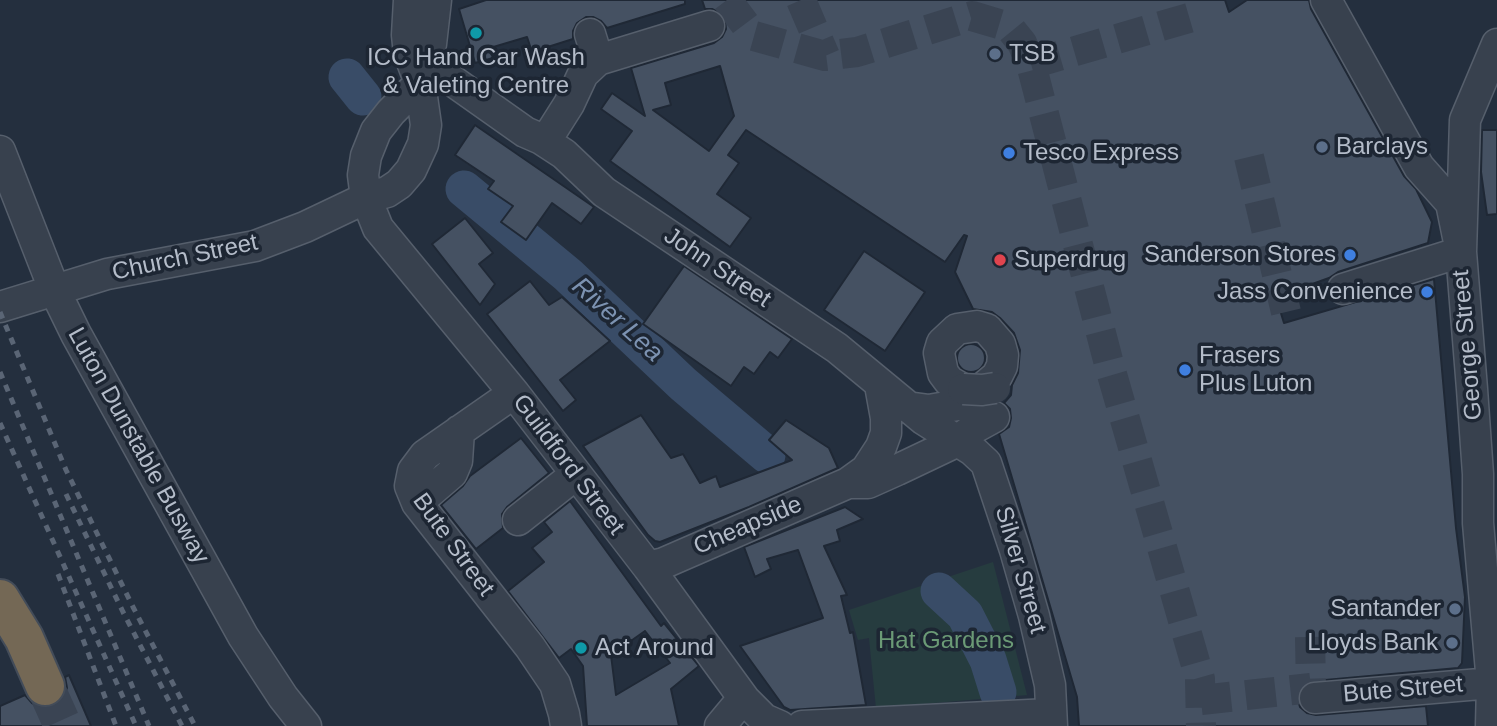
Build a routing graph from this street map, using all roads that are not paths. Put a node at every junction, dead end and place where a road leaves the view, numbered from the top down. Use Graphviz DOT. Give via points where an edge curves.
graph roads {
  1 [pos="409,0"];
  2 [pos="436,0"];
  3 [pos="1326,0"];
  4 [pos="709,26"];
  5 [pos="1497,44"];
  6 [pos="419,83"];
  7 [pos="487,104"];
  8 [pos="569,104"];
  9 [pos="541,139"];
  10 [pos="0,150"];
  11 [pos="366,198"];
  12 [pos="1461,252"];
  13 [pos="54,289"];
  14 [pos="1343,289"];
  15 [pos="0,307"];
  16 [pos="880,385"];
  17 [pos="995,388"];
  18 [pos="513,393"];
  19 [pos="907,407"];
  20 [pos="993,417"];
  21 [pos="958,441"];
  22 [pos="1488,472"];
  23 [pos="576,475"];
  24 [pos="848,483"];
  25 [pos="518,520"];
  26 [pos="648,567"];
  27 [pos="1491,594"];
  28 [pos="0,599"];
  29 [pos="1492,683"];
  30 [pos="45,686"];
  31 [pos="1315,698"];
  32 [pos="745,700"];
  33 [pos="1051,720"];
  34 [pos="306,726"];
  35 [pos="566,726"];
  36 [pos="720,726"];
  37 [pos="778,726"];
  38 [pos="802,726"];
  39 [pos="1491,726"];
  1 -- 6 [label="street, Church Street" via="409,54"];
  2 -- 6 [label="street, Church Street" via="431,44"];
  3 -- 12 [label="street, George Street" via="1419,167 1451,203"];
  4 -- 8 [label="street" via="594,47"];
  5 -- 12 [label="street" via="1465,120"];
  6 -- 7 [label="street" via="441,98"];
  6 -- 11 [label="street, Church Street" via="376,131 364,166"];
  6 -- 11 [label="street, Church Street" via="426,125 423,144 399,184"];
  7 -- 8 [label="street" via="522,116"];
  7 -- 9 [label="street, John Street"];
  8 -- 9 [label="street" via="550,134"];
  9 -- 16 [label="street, John Street" via="604,192 837,348"];
  10 -- 13 [label="street, Luton Dunstable Busway"];
  11 -- 13 [label="street, Church Street" via="255,246 107,274"];
  11 -- 18 [label="street, Guildford Street" via="378,228"];
  12 -- 14 [label="street"];
  12 -- 22 [label="street, George Street"];
  13 -- 15 [label="street, Church Street"];
  13 -- 34 [label="street, Luton Dunstable Busway" via="243,636"];
  16 -- 19 [label="street, John Street"];
  16 -- 24 [label="street" via="886,433 866,470"];
  17 -- 19 [label="street, bridge" via="964,389 943,373 939,353 948,335 967,326 986,330 1000,344 1002,366 997,376 972,397 958,405 929,410"];
  18 -- 23 [label="street, Guildford Street"];
  18 -- 35 [label="street, Bute Street" via="418,461 410,486 417,503 549,674"];
  19 -- 21 [label="street, John Street"];
  20 -- 21 [label="street"];
  21 -- 24 [label="street" via="869,483"];
  21 -- 33 [label="street, Silver Street" via="986,463 992,474 1034,616 1050,685"];
  22 -- 27 [label="street, George Street" via="1478,523"];
  23 -- 25 [label="street"];
  23 -- 26 [label="street, Guildford Street"];
  24 -- 26 [label="street, Cheapside"];
  26 -- 32 [label="street, Guildford Street"];
  27 -- 29 [label="street, George Street"];
  28 -- 30 [label="highway"];
  29 -- 31 [label="street, Bute Street"];
  29 -- 39 [label="street, George Street"];
  32 -- 36 [label="street"];
  32 -- 37 [label="street, Guildford Street"];
  33 -- 38 [label="street"];
}
